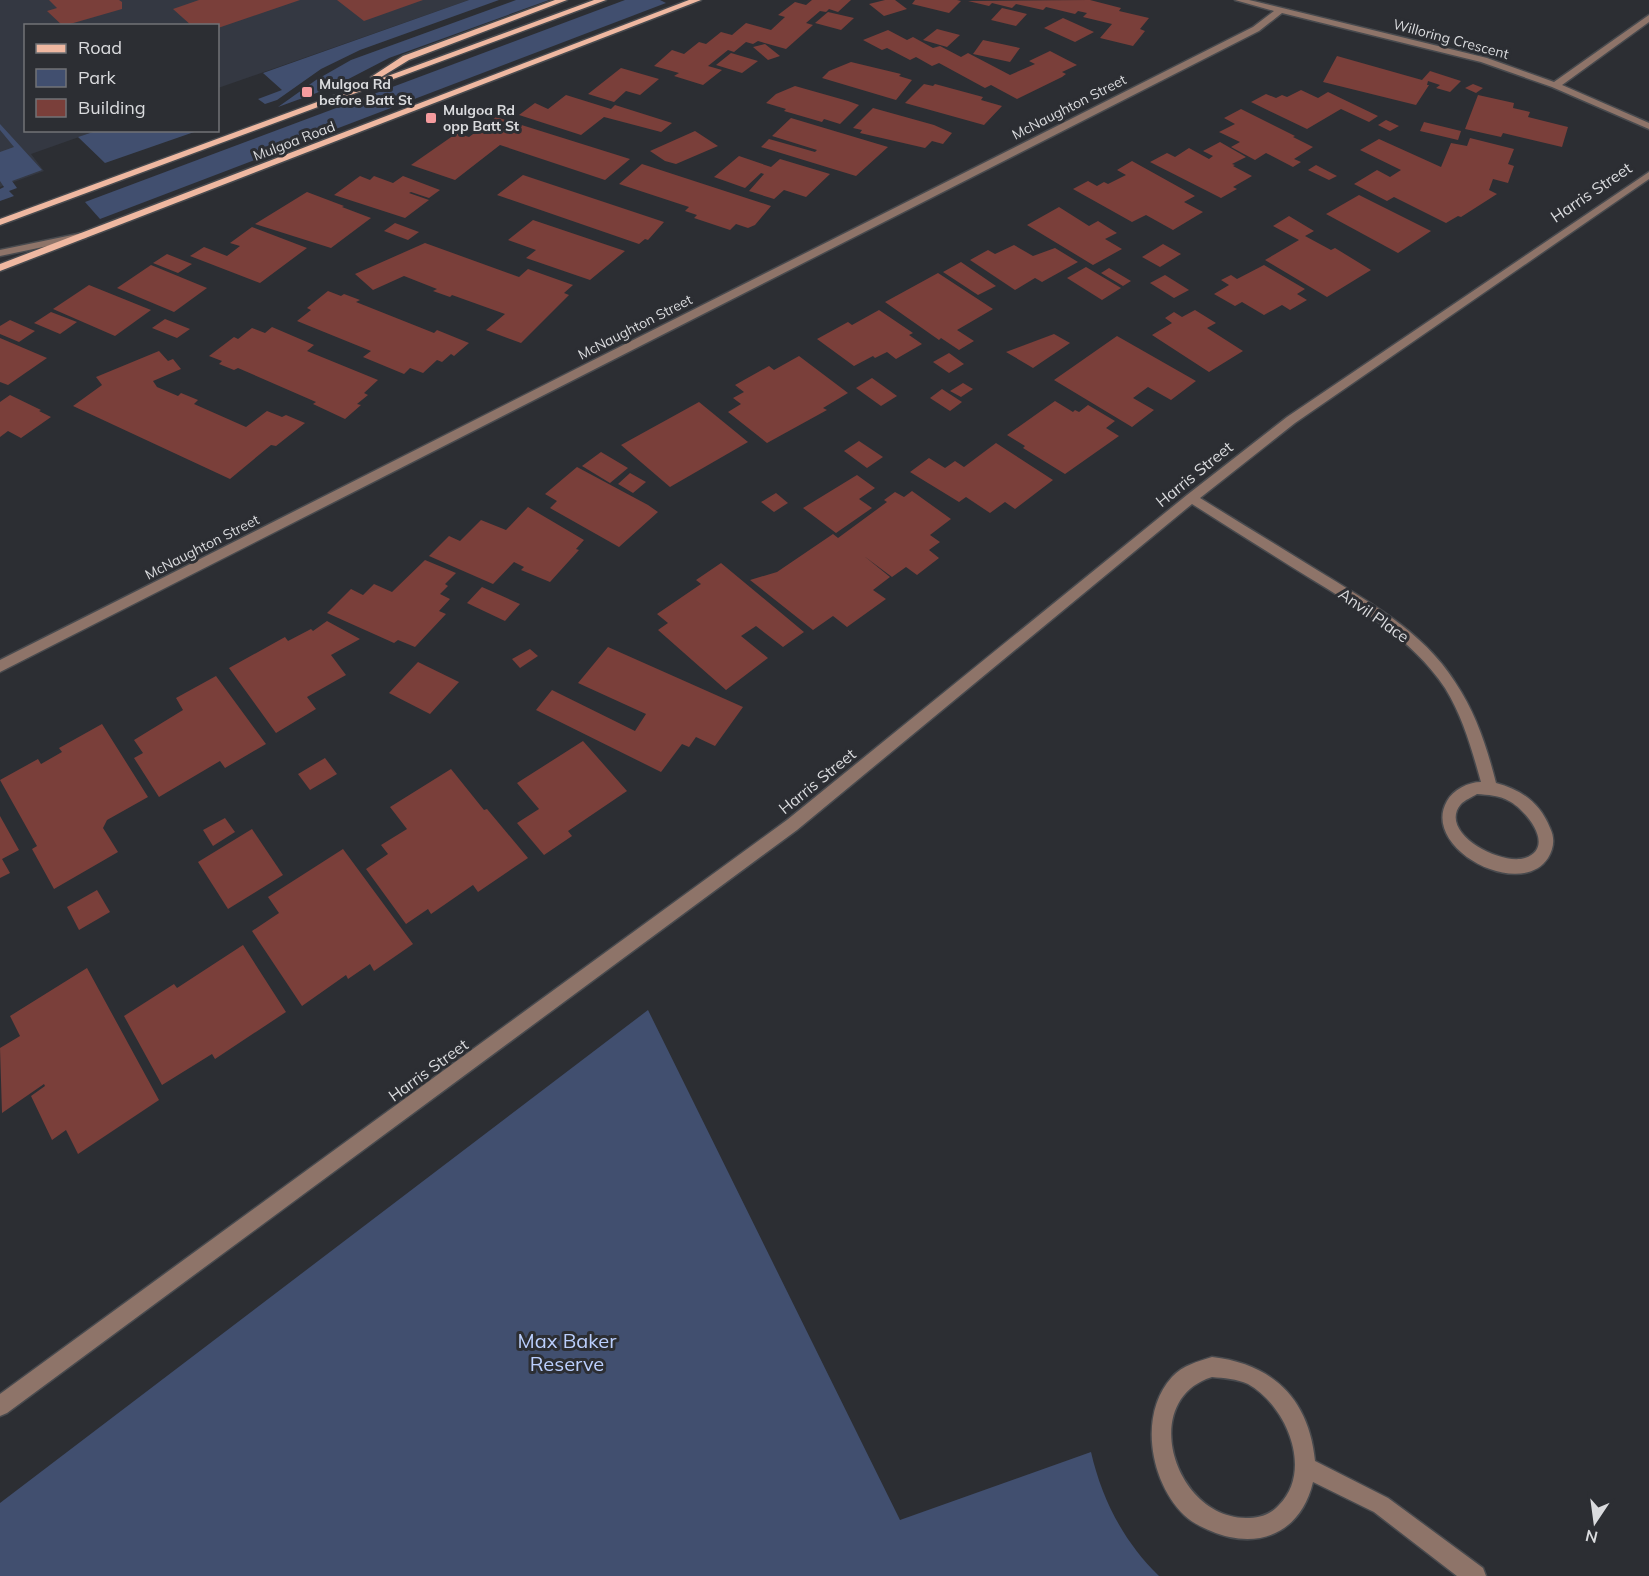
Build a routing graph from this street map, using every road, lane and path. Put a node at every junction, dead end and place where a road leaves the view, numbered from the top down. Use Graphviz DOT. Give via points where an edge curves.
graph roads {
  1 [pos="563,0"];
  2 [pos="602,0"];
  3 [pos="697,0"];
  4 [pos="1239,0"];
  5 [pos="1281,10"];
  6 [pos="1649,18"];
  7 [pos="1555,85"];
  8 [pos="347,95"];
  9 [pos="1649,126"];
  10 [pos="1649,175"];
  11 [pos="0,222"];
  12 [pos="88,235"];
  13 [pos="0,253"];
  14 [pos="0,268"];
  15 [pos="1191,498"];
  16 [pos="0,666"];
  17 [pos="1490,788"];
  18 [pos="0,1406"];
  19 [pos="1305,1467"];
  20 [pos="1475,1576"];
  1 -- 8 [label="main road" via="406,58"];
  2 -- 8 [label="main road, Mulgoa Road"];
  3 -- 12 [label="main road, Mulgoa Road"];
  4 -- 5 [label="street, Willoring Crescent"];
  5 -- 7 [label="street, Willoring Crescent" via="1443,49"];
  5 -- 16 [label="street, McNaughton Street" via="1256,29"];
  6 -- 7 [label="street"];
  7 -- 9 [label="street, Willoring Crescent"];
  8 -- 11 [label="main road, Mulgoa Road"];
  10 -- 15 [label="street, Harris Street" via="1291,420"];
  12 -- 13 [label="street"];
  12 -- 14 [label="main road, Mulgoa Road"];
  15 -- 17 [label="street, Anvil Place" via="1370,609 1398,628 1436,664 1464,706"];
  15 -- 18 [label="street, Harris Street" via="792,825"];
  17 -- 17 [label="street" via="1521,799 1542,822 1546,847 1540,858 1515,868 1483,861 1456,838 1450,825 1453,800 1462,792"];
  19 -- 19 [label="street" via="1300,1493 1291,1508 1268,1527 1243,1530 1217,1524 1194,1509 1176,1485 1164,1458 1160,1431 1165,1406 1176,1387 1192,1373 1212,1367 1234,1369 1257,1378 1276,1394 1292,1416 1302,1441"];
  19 -- 20 [label="street" via="1381,1505"];
}
